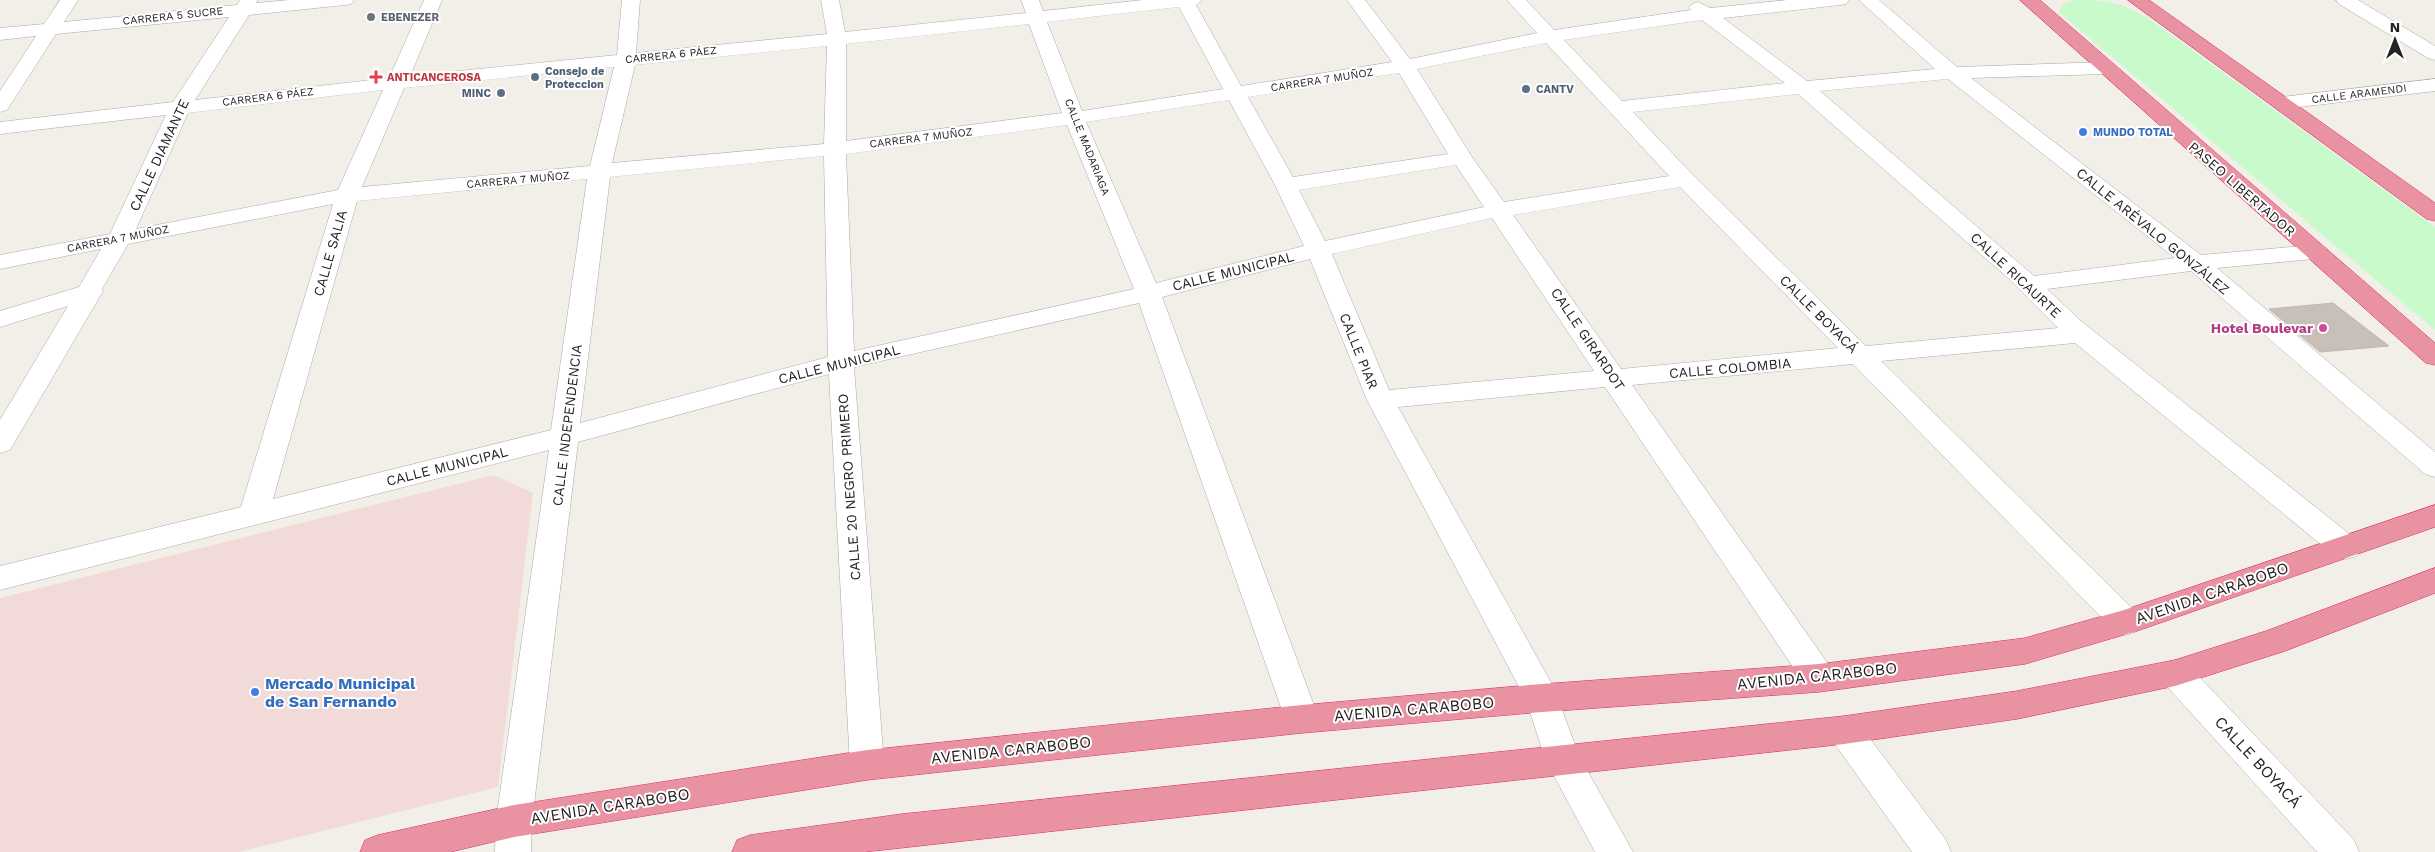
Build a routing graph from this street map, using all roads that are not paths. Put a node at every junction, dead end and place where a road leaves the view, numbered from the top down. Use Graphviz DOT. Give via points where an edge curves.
graph roads {
  1 [pos="69,0"];
  2 [pos="345,0"];
  3 [pos="433,0"];
  4 [pos="631,0"];
  5 [pos="830,0"];
  6 [pos="1187,0"];
  7 [pos="1356,0"];
  8 [pos="1516,0"];
  9 [pos="1840,0"];
  10 [pos="1868,0"];
  11 [pos="2029,0"];
  12 [pos="2345,0"];
  13 [pos="2129,1"];
  14 [pos="246,5"];
  15 [pos="1697,7"];
  16 [pos="1033,8"];
  17 [pos="49,28"];
  18 [pos="0,34"];
  19 [pos="1550,36"];
  20 [pos="836,39"];
  21 [pos="2435,54"];
  22 [pos="626,60"];
  23 [pos="1405,66"];
  24 [pos="2105,68"];
  25 [pos="1952,73"];
  26 [pos="395,83"];
  27 [pos="2435,85"];
  28 [pos="1803,87"];
  29 [pos="1236,94"];
  30 [pos="2282,103"];
  31 [pos="0,106"];
  32 [pos="180,108"];
  33 [pos="1617,108"];
  34 [pos="1074,118"];
  35 [pos="0,128"];
  36 [pos="835,150"];
  37 [pos="1462,158"];
  38 [pos="599,173"];
  39 [pos="1685,180"];
  40 [pos="1286,185"];
  41 [pos="346,195"];
  42 [pos="1499,210"];
  43 [pos="2435,214"];
  44 [pos="120,238"];
  45 [pos="1318,250"];
  46 [pos="2314,252"];
  47 [pos="0,262"];
  48 [pos="2196,263"];
  49 [pos="2028,284"];
  50 [pos="91,291"];
  51 [pos="1148,293"];
  52 [pos="0,319"];
  53 [pos="2396,322"];
  54 [pos="2080,334"];
  55 [pos="2435,340"];
  56 [pos="1860,355"];
  57 [pos="2435,357"];
  58 [pos="841,362"];
  59 [pos="1615,379"];
  60 [pos="1380,400"];
  61 [pos="566,436"];
  62 [pos="0,443"];
  63 [pos="2435,467"];
  64 [pos="253,516"];
  65 [pos="2435,516"];
  66 [pos="2346,548"];
  67 [pos="0,578"];
  68 [pos="2435,580"];
  69 [pos="2126,622"];
  70 [pos="2175,672"];
  71 [pos="1820,678"];
  72 [pos="1542,698"];
  73 [pos="1302,719"];
  74 [pos="1844,730"];
  75 [pos="1563,761"];
  76 [pos="867,765"];
  77 [pos="514,836"];
  78 [pos="903,841"];
  79 [pos="378,852"];
  80 [pos="750,852"];
  81 [pos="1615,852"];
  82 [pos="1934,852"];
  83 [pos="2341,852"];
  1 -- 17 [label="street"];
  2 -- 14 [label="street, CARRERA 5 SUCRE"];
  3 -- 26 [label="street, CALLE SALIA"];
  4 -- 22 [label="street, CALLE INDEPENDENCIA"];
  5 -- 20 [label="street, CALLE 20 NEGRO PRIMERO"];
  6 -- 16 [label="street, CARRERA 6 PÁEZ"];
  6 -- 29 [label="street, CALLE PIAR"];
  7 -- 23 [label="street, CALLE GIRARDOT"];
  8 -- 19 [label="street, CALLE BOYACÁ"];
  9 -- 15 [label="street, CARRERA 7 MUÑOZ"];
  10 -- 25 [label="street, CALLE ARÉVALO GONZÁLEZ"];
  11 -- 24 [label="highway, PASEO LIBERTADOR" via="2052,9"];
  12 -- 21 [label="street"];
  13 -- 30 [label="highway" via="2155,13"];
  14 -- 17 [label="street, CARRERA 5 SUCRE"];
  14 -- 32 [label="street, CALLE DIAMANTE"];
  15 -- 19 [label="street, CARRERA 7 MUÑOZ"];
  15 -- 28 [label="street, CALLE RICAURTE"];
  16 -- 20 [label="street, CARRERA 6 PÁEZ"];
  16 -- 34 [label="street, CALLE MADARIAGA"];
  17 -- 18 [label="street, CARRERA 5 SUCRE"];
  17 -- 31 [label="street"];
  19 -- 23 [label="street, CARRERA 7 MUÑOZ"];
  19 -- 33 [label="street, CALLE BOYACÁ"];
  20 -- 22 [label="street, CARRERA 6 PÁEZ"];
  20 -- 36 [label="street, CALLE 20 NEGRO PRIMERO"];
  22 -- 26 [label="street, CARRERA 6 PÁEZ"];
  22 -- 38 [label="street, CALLE INDEPENDENCIA"];
  23 -- 29 [label="street, CARRERA 7 MUÑOZ"];
  23 -- 37 [label="street, CALLE GIRARDOT"];
  24 -- 25 [label="street"];
  24 -- 46 [label="highway, PASEO LIBERTADOR"];
  25 -- 28 [label="street"];
  25 -- 48 [label="street, CALLE ARÉVALO GONZÁLEZ"];
  26 -- 32 [label="street, CARRERA 6 PÁEZ"];
  26 -- 41 [label="street, CALLE SALIA"];
  27 -- 30 [label="street, CALLE ARAMENDI"];
  28 -- 33 [label="street"];
  28 -- 49 [label="street, CALLE RICAURTE"];
  29 -- 34 [label="street, CARRERA 7 MUÑOZ"];
  29 -- 40 [label="street, CALLE PIAR"];
  30 -- 43 [label="highway"];
  32 -- 35 [label="street, CARRERA 6 PÁEZ"];
  32 -- 44 [label="street, CALLE DIAMANTE"];
  33 -- 39 [label="street, CALLE BOYACÁ"];
  34 -- 36 [label="street, CARRERA 7 MUÑOZ"];
  34 -- 51 [label="street, CALLE MADARIAGA"];
  36 -- 38 [label="street, CARRERA 7 MUÑOZ"];
  36 -- 58 [label="street, CALLE 20 NEGRO PRIMERO"];
  37 -- 40 [label="street"];
  37 -- 42 [label="street, CALLE GIRARDOT"];
  38 -- 41 [label="street, CARRERA 7 MUÑOZ"];
  38 -- 61 [label="street, CALLE INDEPENDENCIA"];
  39 -- 42 [label="street, CALLE MUNICIPAL"];
  39 -- 56 [label="street, CALLE BOYACÁ"];
  40 -- 45 [label="street, CALLE PIAR"];
  41 -- 44 [label="street, CARRERA 7 MUÑOZ"];
  41 -- 64 [label="street, CALLE SALIA"];
  42 -- 45 [label="street, CALLE MUNICIPAL"];
  42 -- 59 [label="street, CALLE GIRARDOT"];
  44 -- 47 [label="street, CARRERA 7 MUÑOZ"];
  44 -- 50 [label="street, CALLE DIAMANTE"];
  45 -- 51 [label="street, CALLE MUNICIPAL"];
  45 -- 60 [label="street, CALLE PIAR"];
  46 -- 48 [label="street"];
  46 -- 53 [label="highway, PASEO LIBERTADOR"];
  48 -- 49 [label="street"];
  48 -- 63 [label="street, CALLE ARÉVALO GONZÁLEZ"];
  49 -- 54 [label="street, CALLE RICAURTE"];
  50 -- 52 [label="street"];
  50 -- 62 [label="street, CALLE DIAMANTE"];
  51 -- 58 [label="street, CALLE MUNICIPAL"];
  51 -- 73 [label="street, CALLE MADARIAGA"];
  53 -- 55 [label="highway"];
  53 -- 57 [label="highway, PASEO LIBERTADOR"];
  54 -- 56 [label="street, CALLE COLOMBIA"];
  54 -- 66 [label="street, CALLE RICAURTE"];
  56 -- 59 [label="street, CALLE COLOMBIA"];
  56 -- 69 [label="street, CALLE BOYACÁ"];
  58 -- 61 [label="street, CALLE MUNICIPAL"];
  58 -- 76 [label="street, CALLE 20 NEGRO PRIMERO"];
  59 -- 60 [label="street, CALLE COLOMBIA"];
  59 -- 71 [label="street, CALLE GIRARDOT"];
  60 -- 72 [label="street, CALLE PIAR"];
  61 -- 64 [label="street, CALLE MUNICIPAL"];
  61 -- 77 [label="street, CALLE INDEPENDENCIA"];
  64 -- 67 [label="street, CALLE MUNICIPAL"];
  65 -- 66 [label="highway, AVENIDA CARABOBO"];
  66 -- 69 [label="highway, AVENIDA CARABOBO"];
  68 -- 70 [label="highway" via="2274,642"];
  69 -- 71 [label="highway, AVENIDA CARABOBO" via="2025,651"];
  70 -- 74 [label="highway" via="2017,705"];
  70 -- 83 [label="street, CALLE BOYACÁ"];
  71 -- 72 [label="highway, AVENIDA CARABOBO"];
  72 -- 73 [label="highway, AVENIDA CARABOBO"];
  72 -- 75 [label="street, CALLE PIAR"];
  73 -- 76 [label="highway, AVENIDA CARABOBO"];
  74 -- 75 [label="highway"];
  74 -- 82 [label="street"];
  75 -- 78 [label="highway"];
  75 -- 81 [label="street, CALLE PIAR"];
  76 -- 77 [label="highway, AVENIDA CARABOBO"];
  77 -- 79 [label="highway, AVENIDA CARABOBO"];
  78 -- 80 [label="highway"];
}
